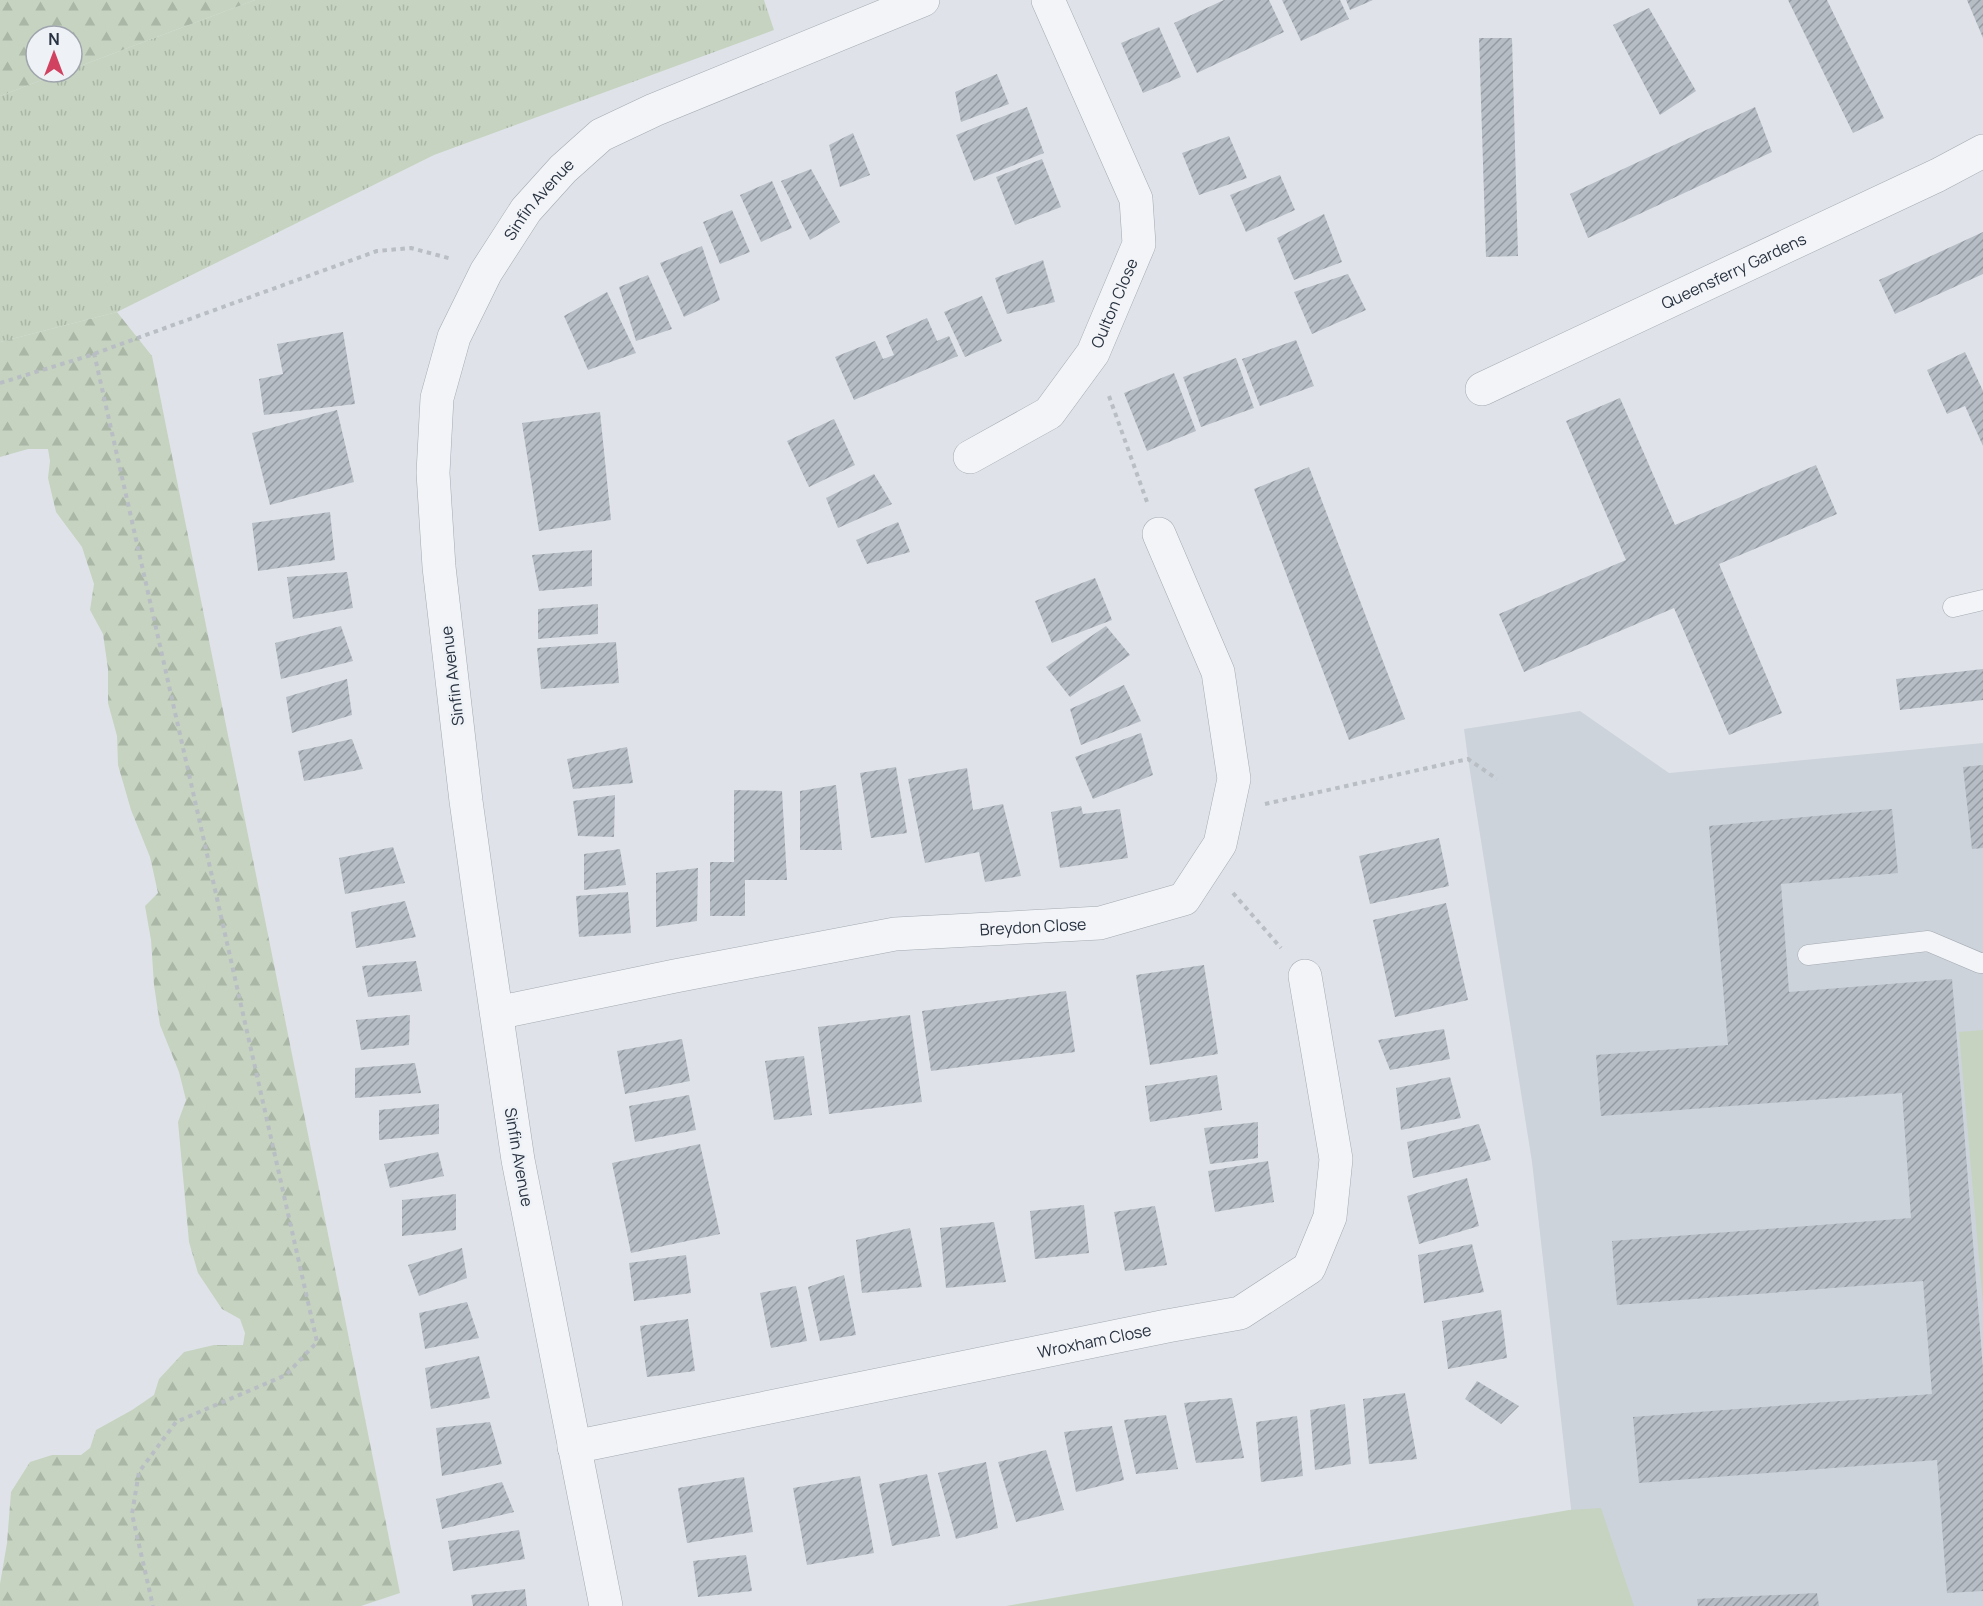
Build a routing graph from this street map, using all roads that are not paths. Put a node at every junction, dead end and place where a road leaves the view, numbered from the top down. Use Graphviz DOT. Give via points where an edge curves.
graph roads {
  1 [pos="923,0"];
  2 [pos="1048,0"];
  3 [pos="1983,151"];
  4 [pos="1482,389"];
  5 [pos="970,457"];
  6 [pos="1159,534"];
  7 [pos="1983,600"];
  8 [pos="1953,607"];
  9 [pos="1808,955"];
  10 [pos="1983,963"];
  11 [pos="1305,976"];
  12 [pos="497,1013"];
  13 [pos="574,1447"];
  14 [pos="606,1606"];
  1 -- 12 [label="street, Sinfin Avenue" via="601,135 526,210 486,272 454,337 437,398 433,472 439,567 466,801"];
  2 -- 5 [label="street, Oulton Close" via="1136,199 1139,244 1093,353 1049,413"];
  3 -- 4 [label="street, Queensferry Gardens"];
  6 -- 12 [label="street, Breydon Close" via="1218,672 1234,778 1220,844 1184,899 1100,923 895,934"];
  7 -- 8 [label="lane"];
  9 -- 10 [label="lane" via="1928,941"];
  11 -- 13 [label="street, Wroxham Close" via="1336,1159 1330,1217 1309,1268 1240,1313"];
  12 -- 13 [label="street, Sinfin Avenue" via="518,1160"];
  13 -- 14 [label="street, Sinfin Avenue"];
}
